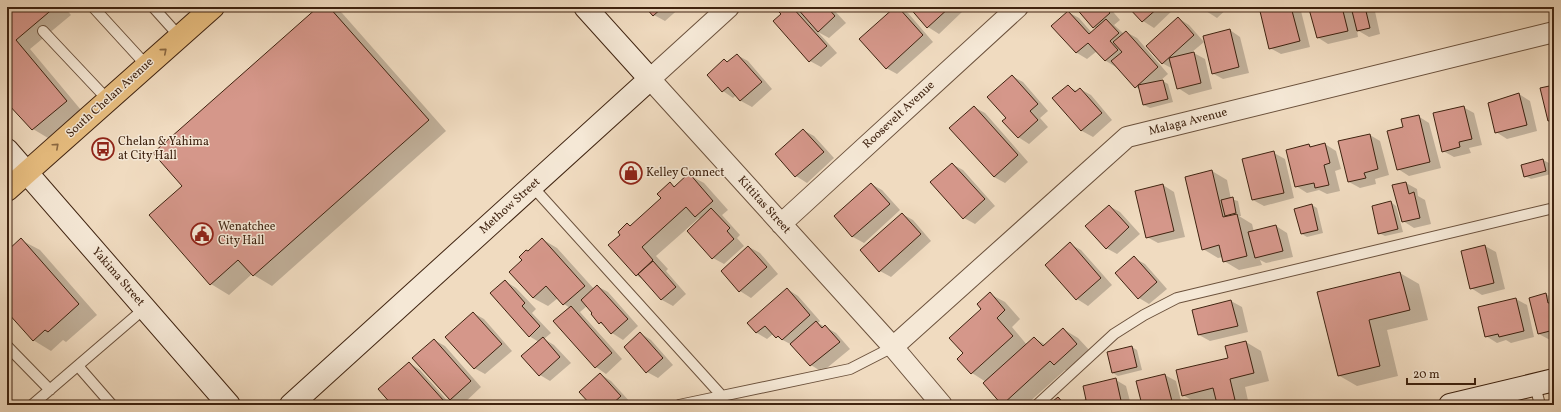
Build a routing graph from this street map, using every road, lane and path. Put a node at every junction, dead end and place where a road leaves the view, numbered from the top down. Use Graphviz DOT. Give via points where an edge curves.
graph roads {
  1 [pos="93,7"];
  2 [pos="153,7"];
  3 [pos="213,7"];
  4 [pos="585,7"];
  5 [pos="729,7"];
  6 [pos="1018,7"];
  7 [pos="43,31"];
  8 [pos="1554,32"];
  9 [pos="180,37"];
  10 [pos="147,66"];
  11 [pos="650,79"];
  12 [pos="108,100"];
  13 [pos="7,150"];
  14 [pos="27,172"];
  15 [pos="532,186"];
  16 [pos="7,190"];
  17 [pos="1554,208"];
  18 [pos="781,224"];
  19 [pos="145,308"];
  20 [pos="7,346"];
  21 [pos="893,347"];
  22 [pos="78,366"];
  23 [pos="50,390"];
  24 [pos="1543,390"];
  25 [pos="722,396"];
  26 [pos="32,405"];
  27 [pos="112,405"];
  28 [pos="228,405"];
  29 [pos="291,405"];
  30 [pos="679,405"];
  31 [pos="942,405"];
  32 [pos="1037,405"];
  33 [pos="1450,405"];
  1 -- 10 [label="lane"];
  2 -- 9 [label="lane"];
  3 -- 9 [label="main road, South Chelan Avenue"];
  4 -- 11 [label="street, Kittitas Street"];
  5 -- 11 [label="street, Methow Street"];
  6 -- 18 [label="street, Roosevelt Avenue"];
  7 -- 12 [label="lane"];
  8 -- 21 [label="street, Malaga Avenue" via="1126,137"];
  10 -- 9 [label="main road, South Chelan Avenue, one-way"];
  10 -- 12 [label="main road, South Chelan Avenue"];
  11 -- 15 [label="street, Methow Street"];
  11 -- 18 [label="street, Kittitas Street"];
  14 -- 12 [label="main road, South Chelan Avenue, one-way"];
  13 -- 14 [label="street, Yakima Street"];
  14 -- 16 [label="main road, South Chelan Avenue"];
  14 -- 19 [label="street, Yakima Street"];
  15 -- 25 [label="lane"];
  15 -- 29 [label="street, Methow Street"];
  17 -- 32 [label="lane" via="1177,298 1114,334"];
  18 -- 21 [label="street, Kittitas Street"];
  19 -- 22 [label="lane"];
  19 -- 28 [label="street, Yakima Street"];
  20 -- 23 [label="lane"];
  21 -- 25 [label="lane" via="850,369"];
  21 -- 31 [label="street, Kittitas Street"];
  22 -- 23 [label="lane"];
  22 -- 27 [label="lane"];
  23 -- 26 [label="lane"];
  24 -- 33 [label="street"];
  25 -- 30 [label="lane"];
}
